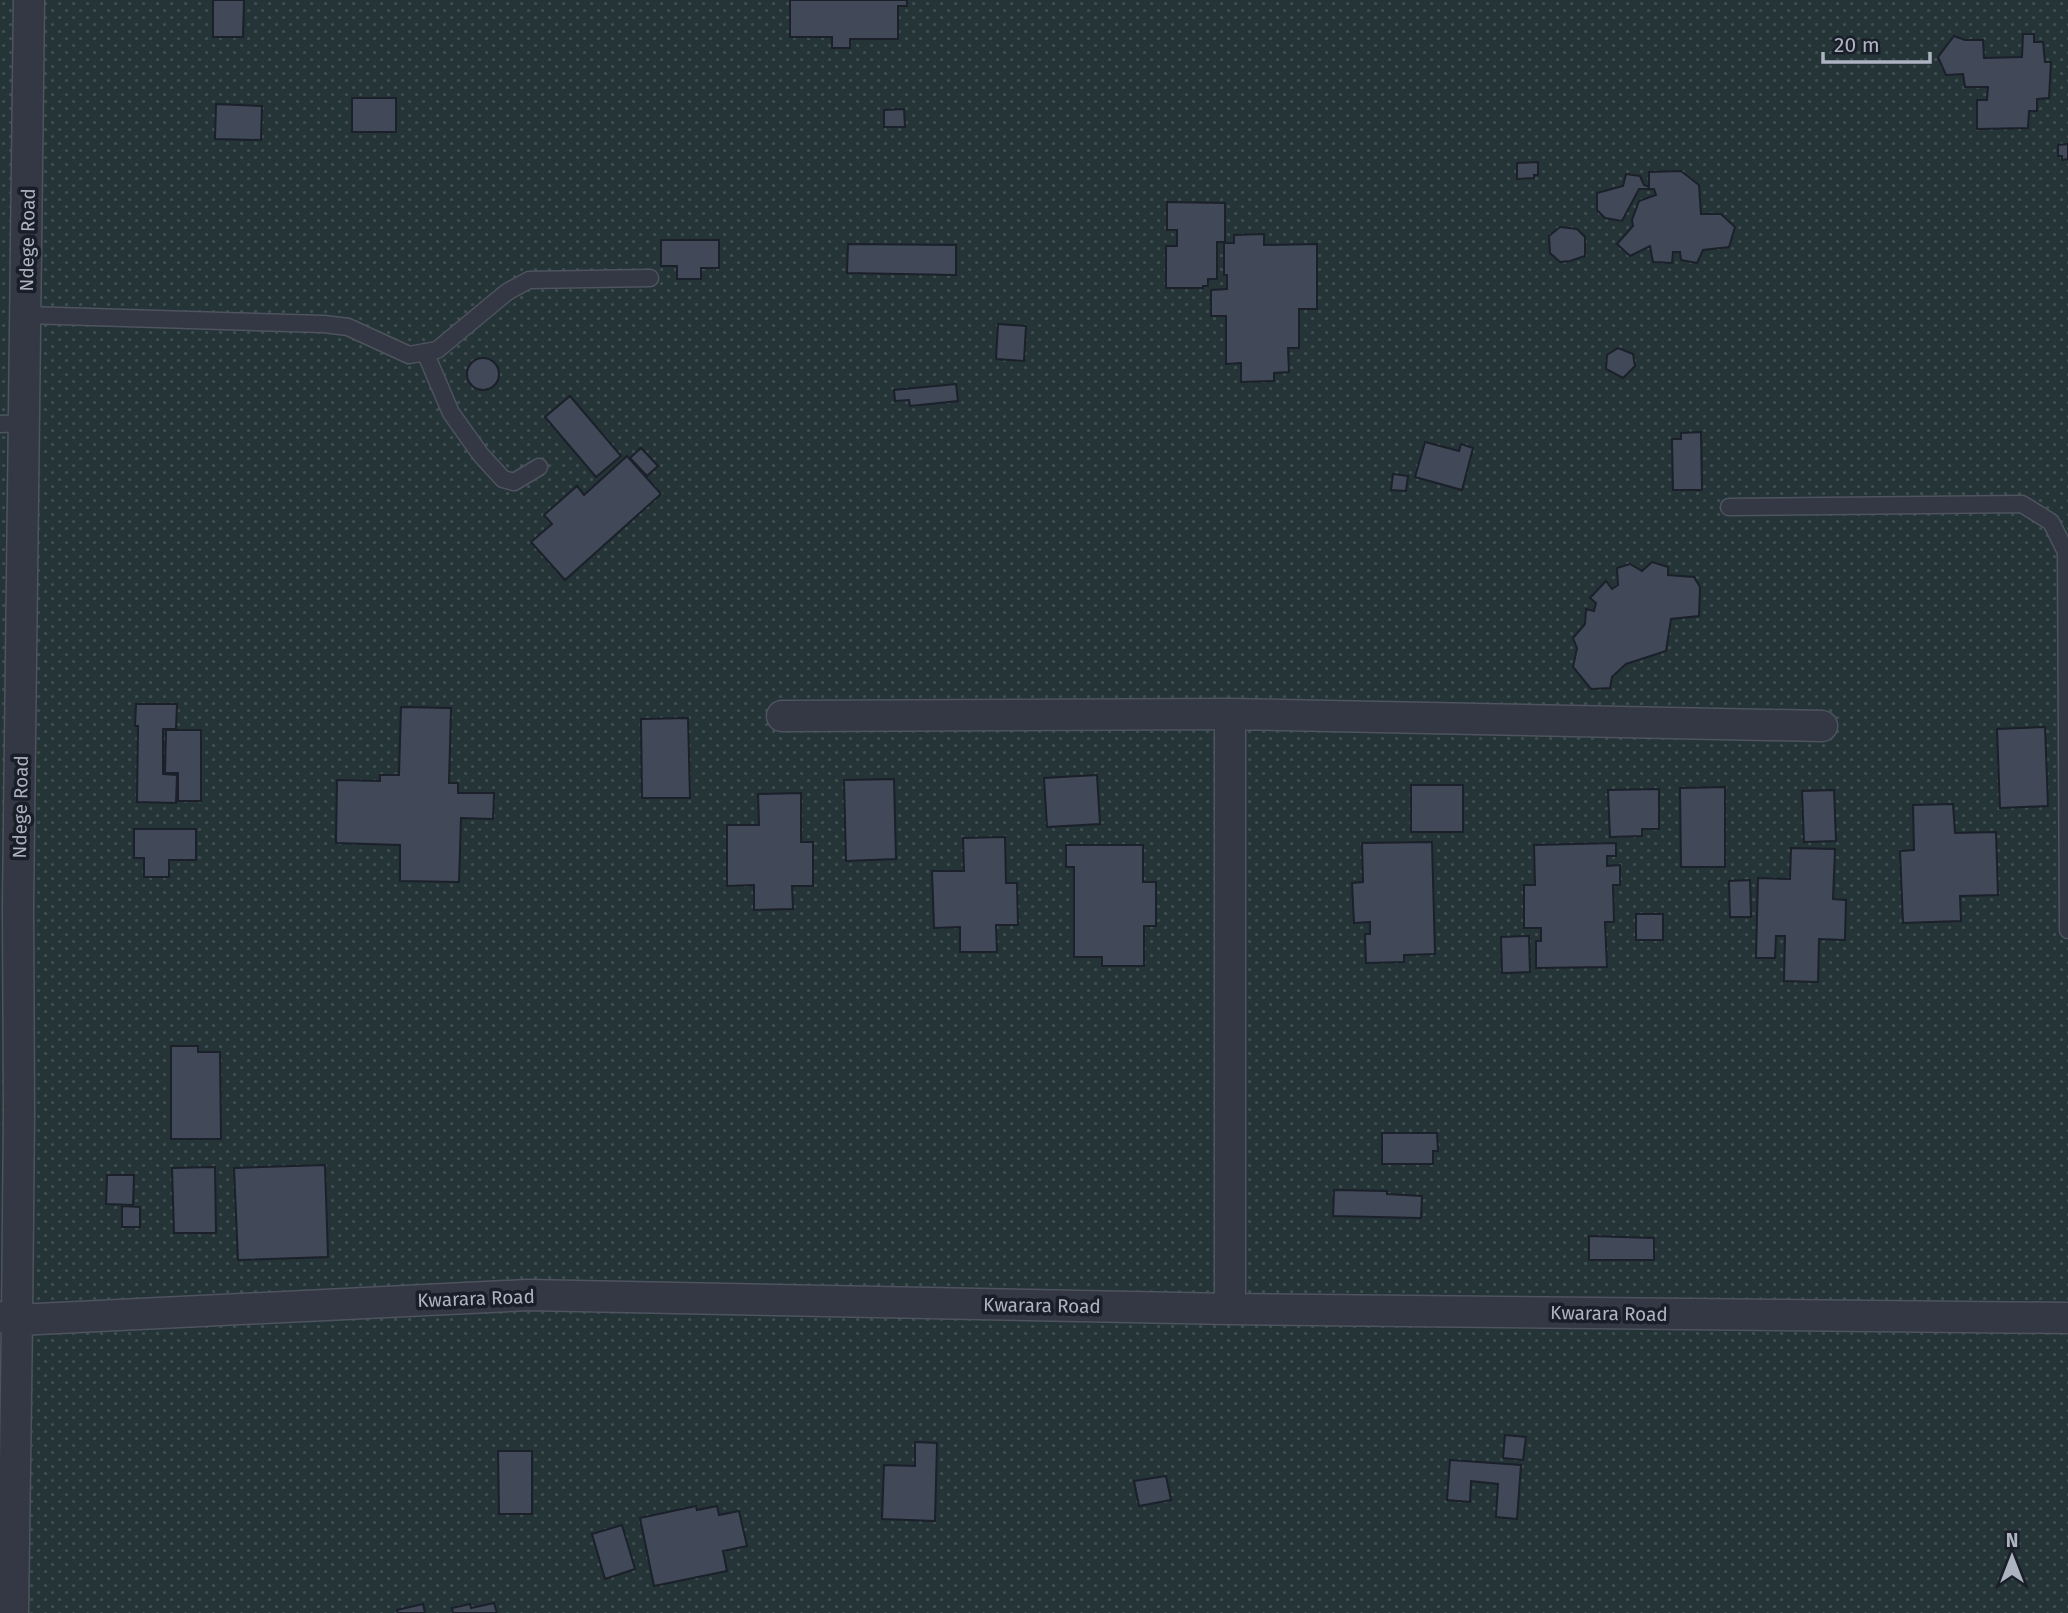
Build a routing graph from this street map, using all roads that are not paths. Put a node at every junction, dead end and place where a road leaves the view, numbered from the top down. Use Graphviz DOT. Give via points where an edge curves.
graph roads {
  1 [pos="29,0"];
  2 [pos="650,278"];
  3 [pos="26,315"];
  4 [pos="425,352"];
  5 [pos="13,424"];
  6 [pos="539,467"];
  7 [pos="1729,507"];
  8 [pos="12,521"];
  9 [pos="1230,714"];
  10 [pos="782,716"];
  11 [pos="1822,726"];
  12 [pos="2068,930"];
  13 [pos="1230,1309"];
  14 [pos="2068,1318"];
  15 [pos="9,1319"];
  16 [pos="7,1583"];
  17 [pos="13,1613"];
  1 -- 3 [label="street, Ndege Road"];
  2 -- 4 [label="lane" via="528,280 506,292 437,350"];
  3 -- 4 [label="lane" via="324,324 348,327 409,355"];
  3 -- 5 [label="street, Ndege Road"];
  4 -- 6 [label="lane" via="450,413 503,479 514,482"];
  5 -- 8 [label="street, Ndege Road"];
  7 -- 12 [label="lane" via="2022,504 2051,522 2066,552"];
  8 -- 15 [label="street, Ndege Road" via="19,1113"];
  9 -- 10 [label="street"];
  9 -- 11 [label="street"];
  9 -- 13 [label="street"];
  13 -- 14 [label="street, Kwarara Road"];
  13 -- 15 [label="street, Kwarara Road" via="528,1295"];
  15 -- 16 [label="street, Ndege Road"];
  16 -- 17 [label="street, Ndege Road"];
}
